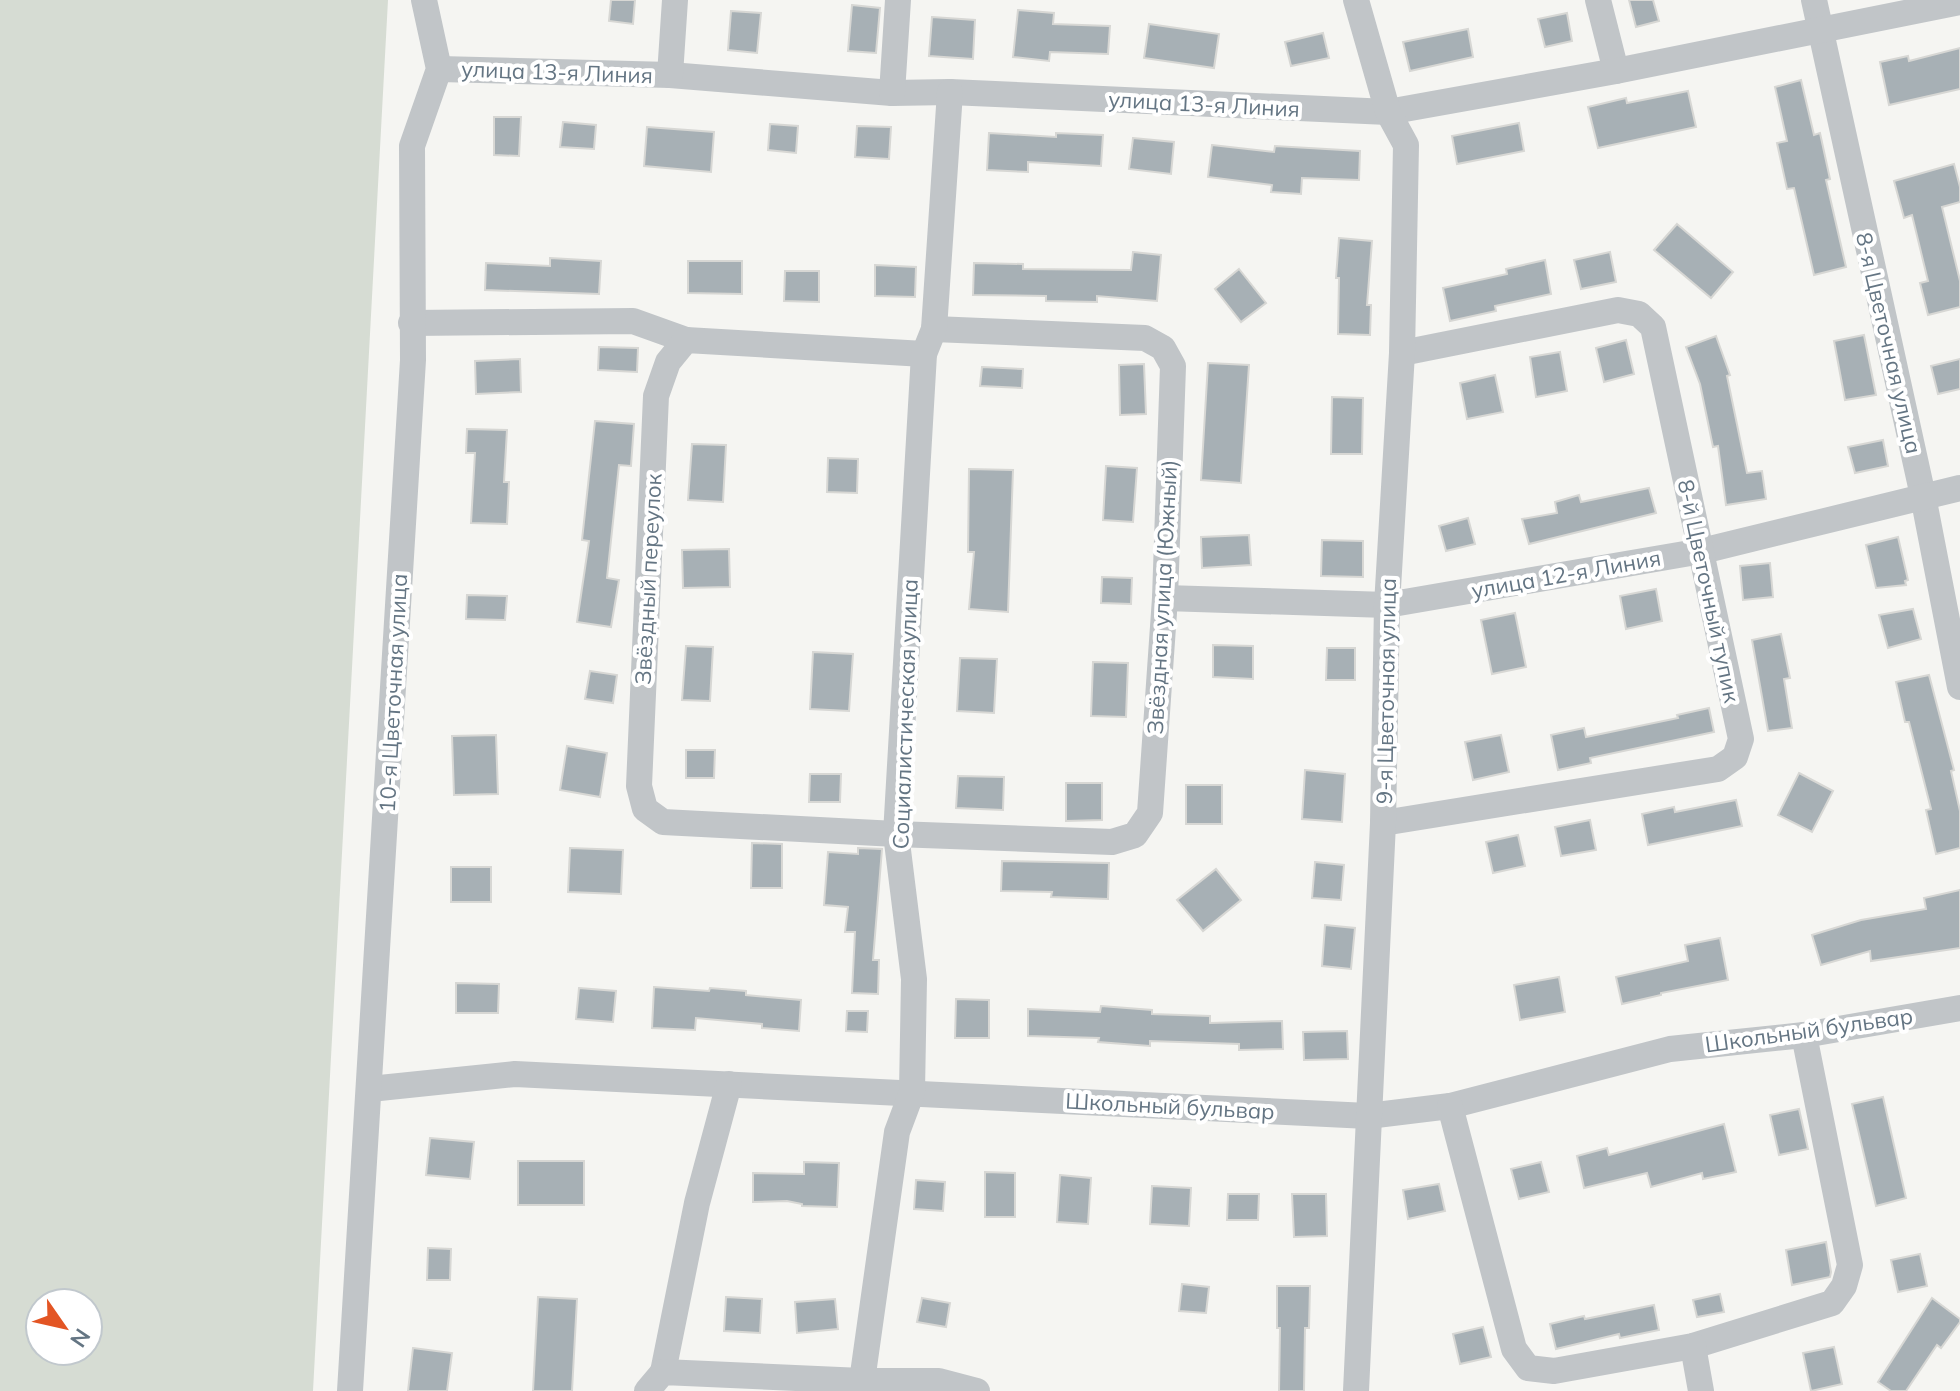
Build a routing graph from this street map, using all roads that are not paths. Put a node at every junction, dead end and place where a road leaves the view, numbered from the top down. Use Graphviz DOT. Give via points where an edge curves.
graph roads {
  1 [pos="424,0"];
  2 [pos="675,0"];
  3 [pos="898,0"];
  4 [pos="1356,0"];
  5 [pos="1598,0"];
  6 [pos="1814,0"];
  7 [pos="1960,2"];
  8 [pos="1819,31"];
  9 [pos="439,69"];
  10 [pos="1616,71"];
  11 [pos="670,75"];
  12 [pos="950,92"];
  13 [pos="892,93"];
  14 [pos="1388,112"];
  15 [pos="411,323"];
  16 [pos="686,340"];
  17 [pos="929,342"];
  18 [pos="1402,353"];
  19 [pos="1960,488"];
  20 [pos="1923,496"];
  21 [pos="1702,551"];
  22 [pos="1165,598"];
  23 [pos="1387,605"];
  24 [pos="1960,687"];
  25 [pos="1383,823"];
  26 [pos="896,834"];
  27 [pos="1960,1008"];
  28 [pos="1804,1035"];
  29 [pos="729,1084"];
  30 [pos="370,1089"];
  31 [pos="912,1092"];
  32 [pos="1450,1106"];
  33 [pos="1368,1116"];
  34 [pos="1693,1346"];
  35 [pos="655,1381"];
  36 [pos="862,1381"];
  37 [pos="350,1391"];
  38 [pos="977,1391"];
  39 [pos="1356,1391"];
  40 [pos="1701,1391"];
  1 -- 9 [label="lane"];
  2 -- 11 [label="lane"];
  3 -- 13 [label="lane"];
  4 -- 14 [label="lane, 9-я Цветочная улица"];
  5 -- 10 [label="lane"];
  6 -- 8 [label="lane, 8-я Цветочная улица"];
  7 -- 8 [label="lane, улица 13-я Линия"];
  8 -- 10 [label="lane, улица 13-я Линия"];
  8 -- 20 [label="lane, 8-я Цветочная улица"];
  9 -- 11 [label="lane, улица 13-я Линия"];
  9 -- 15 [label="lane, 10-я Цветочная улица" via="412,146"];
  10 -- 14 [label="lane, улица 13-я Линия"];
  11 -- 13 [label="lane, улица 13-я Линия"];
  12 -- 13 [label="lane, улица 13-я Линия"];
  12 -- 14 [label="lane, улица 13-я Линия"];
  12 -- 17 [label="lane, Социалистическая улица"];
  14 -- 18 [label="lane, 9-я Цветочная улица" via="1406,145"];
  15 -- 16 [label="lane" via="633,321"];
  15 -- 30 [label="lane, 10-я Цветочная улица"];
  16 -- 17 [label="lane"];
  16 -- 26 [label="lane, Звёздный переулок" via="668,362 656,396 639,786 645,809 663,822"];
  17 -- 22 [label="lane, Звёздная улица (Южный)" via="1145,338 1163,348 1173,366"];
  17 -- 26 [label="lane, Социалистическая улица"];
  18 -- 21 [label="lane, 8-й Цветочный тупик" via="1618,310 1639,314 1653,327"];
  18 -- 23 [label="lane, 9-я Цветочная улица"];
  19 -- 20 [label="lane, улица 12-я Линия"];
  20 -- 21 [label="lane, улица 12-я Линия"];
  20 -- 24 [label="lane, 8-я Цветочная улица"];
  21 -- 23 [label="lane, улица 12-я Линия"];
  21 -- 25 [label="lane, 8-й Цветочный тупик" via="1741,739 1735,757 1718,769"];
  22 -- 23 [label="lane, улица 12-я Линия"];
  22 -- 26 [label="lane, Звёздная улица (Южный)" via="1150,813 1135,835 1112,842"];
  23 -- 25 [label="lane, 9-я Цветочная улица"];
  25 -- 33 [label="lane, 9-я Цветочная улица"];
  26 -- 31 [label="lane, Социалистическая улица" via="914,979"];
  27 -- 28 [label="lane, Школьный бульвар"];
  28 -- 32 [label="lane, Школьный бульвар" via="1670,1049"];
  28 -- 34 [label="lane" via="1850,1265 1844,1286 1832,1303"];
  29 -- 30 [label="lane, Школьный бульвар" via="515,1074"];
  29 -- 31 [label="lane, Школьный бульвар"];
  29 -- 35 [label="lane"];
  30 -- 37 [label="lane, 10-я Цветочная улица"];
  31 -- 33 [label="lane, Школьный бульвар"];
  31 -- 36 [label="lane, Социалистическая улица" via="897,1132"];
  32 -- 33 [label="lane, Школьный бульвар"];
  32 -- 34 [label="lane" via="1514,1349 1528,1368 1554,1371"];
  33 -- 39 [label="lane, 9-я Цветочная улица"];
  34 -- 40 [label="lane"];
  35 -- 36 [label="lane"];
  36 -- 38 [label="lane" via="939,1381"];
}
